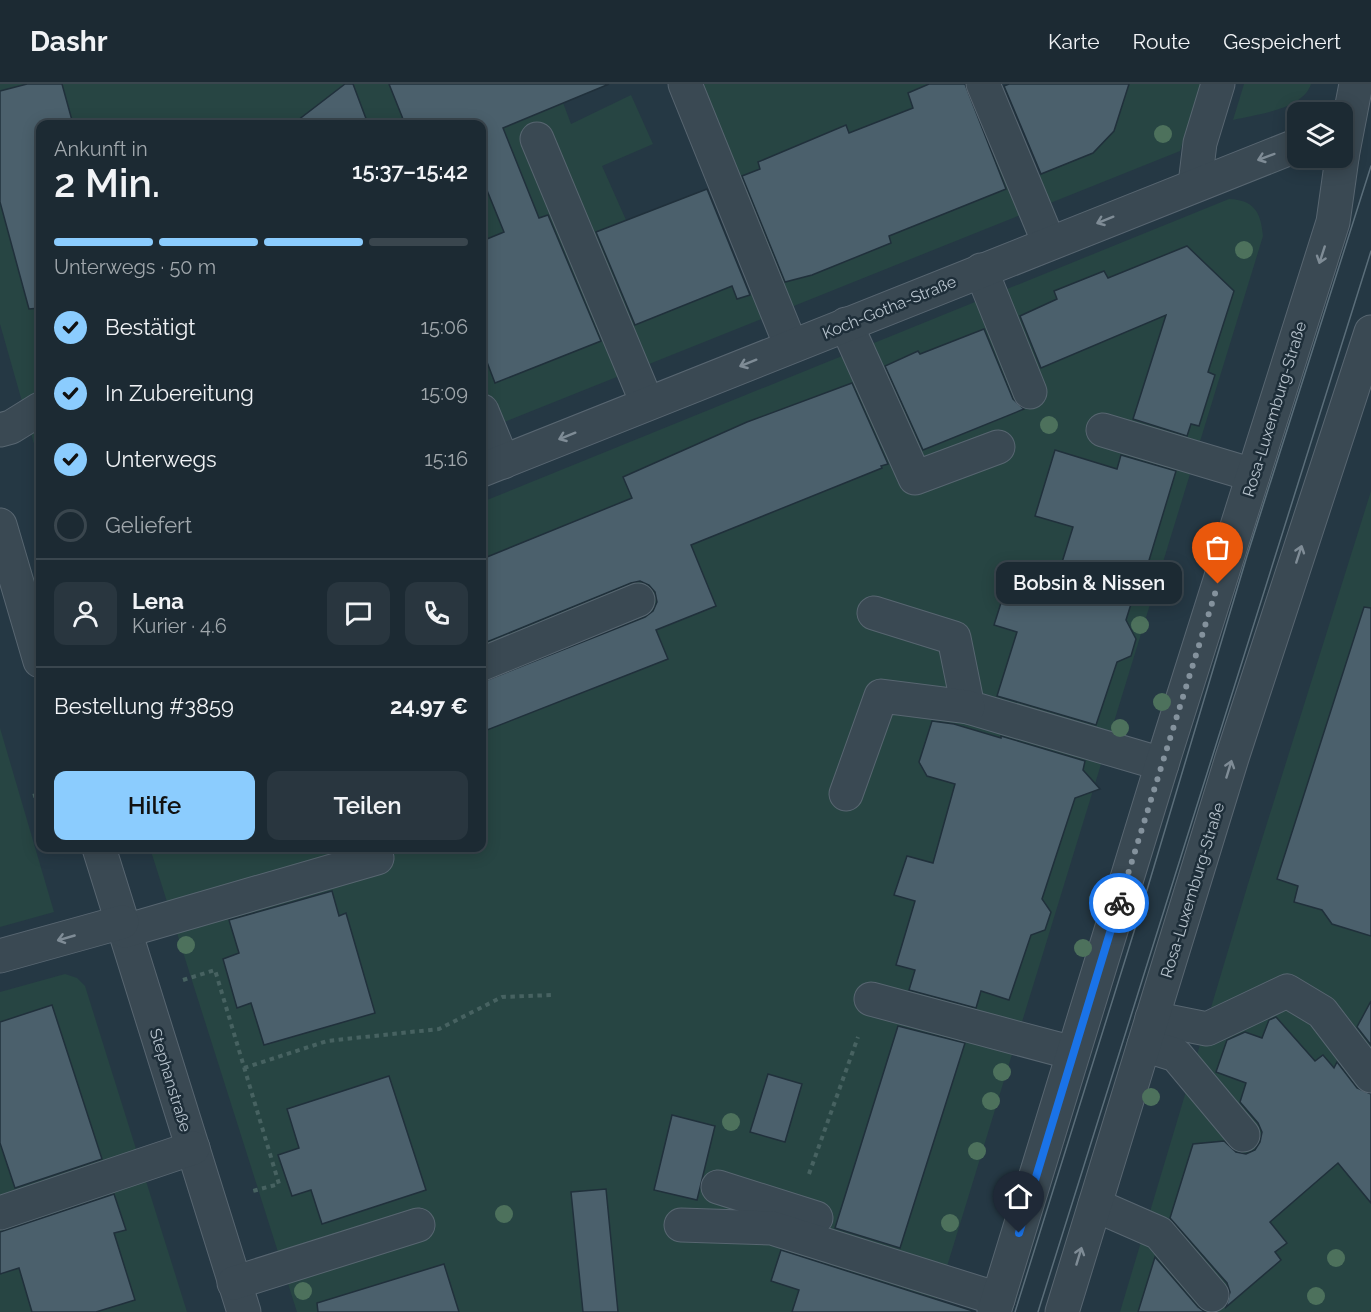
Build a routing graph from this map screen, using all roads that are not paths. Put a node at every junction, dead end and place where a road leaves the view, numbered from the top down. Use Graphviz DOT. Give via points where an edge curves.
graph roads {
  1 [pos="685,84"];
  2 [pos="983,84"];
  3 [pos="1218,84"];
  4 [pos="1356,84"];
  5 [pos="1353,102"];
  6 [pos="537,139"];
  7 [pos="1287,149"];
  8 [pos="1341,168"];
  9 [pos="1195,184"];
  10 [pos="1049,243"];
  11 [pos="981,270"];
  12 [pos="846,324"];
  13 [pos="1371,332"];
  14 [pos="791,346"];
  15 [pos="1030,392"];
  16 [pos="647,404"];
  17 [pos="36,411"];
  18 [pos="0,430"];
  19 [pos="1103,430"];
  20 [pos="486,433"];
  21 [pos="998,447"];
  22 [pos="492,466"];
  23 [pos="1253,475"];
  24 [pos="0,525"];
  25 [pos="638,600"];
  26 [pos="874,613"];
  27 [pos="36,642"];
  28 [pos="486,662"];
  29 [pos="968,706"];
  30 [pos="1162,764"];
  31 [pos="846,794"];
  32 [pos="100,852"];
  33 [pos="377,858"];
  34 [pos="124,926"];
  35 [pos="0,956"];
  36 [pos="872,999"];
  37 [pos="1148,1032"];
  38 [pos="1073,1053"];
  39 [pos="1371,1076"];
  40 [pos="1243,1136"];
  41 [pos="193,1148"];
  42 [pos="718,1187"];
  43 [pos="1095,1205"];
  44 [pos="0,1213"];
  45 [pos="418,1225"];
  46 [pos="681,1225"];
  47 [pos="1212,1295"];
  48 [pos="999,1296"];
  49 [pos="239,1297"];
  50 [pos="1062,1312"];
  1 -- 14 [label="street"];
  2 -- 10 [label="street"];
  3 -- 9 [label="street" via="1200,143"];
  4 -- 5 [label="street, Rosa-Luxemburg-Straße"];
  6 -- 16 [label="street"];
  7 -- 9 [label="street, Koch-Gotha-Straße, one-way"];
  8 -- 23 [label="street, Rosa-Luxemburg-Straße, one-way" via="1334,216"];
  9 -- 10 [label="street, Koch-Gotha-Straße, one-way"];
  10 -- 11 [label="street, Koch-Gotha-Straße"];
  11 -- 12 [label="street, Koch-Gotha-Straße"];
  11 -- 15 [label="street"];
  12 -- 14 [label="street, Koch-Gotha-Straße"];
  12 -- 21 [label="street" via="915,478"];
  37 -- 13 [label="street, Rosa-Luxemburg-Straße, one-way" via="1232,758"];
  14 -- 16 [label="street, Koch-Gotha-Straße, one-way"];
  16 -- 22 [label="street, Koch-Gotha-Straße, one-way"];
  17 -- 18 [label="street"];
  19 -- 23 [label="street"];
  20 -- 22 [label="street"];
  23 -- 30 [label="street, Rosa-Luxemburg-Straße"];
  24 -- 27 [label="street"];
  25 -- 28 [label="street"];
  26 -- 29 [label="street" via="954,638"];
  29 -- 30 [label="street"];
  29 -- 31 [label="street" via="881,696"];
  30 -- 38 [label="street, Rosa-Luxemburg-Straße"];
  32 -- 34 [label="street, Stephanstraße"];
  33 -- 34 [label="street"];
  34 -- 35 [label="street, one-way"];
  34 -- 41 [label="street, Stephanstraße"];
  36 -- 38 [label="street"];
  37 -- 39 [label="street" via="1207,1029 1287,991 1322,1012"];
  37 -- 40 [label="street" via="1176,1055"];
  37 -- 43 [label="street, Rosa-Luxemburg-Straße"];
  38 -- 48 [label="street, Rosa-Luxemburg-Straße"];
  41 -- 44 [label="street"];
  41 -- 49 [label="street, Stephanstraße"];
  42 -- 48 [label="street" via="796,1211"];
  43 -- 47 [label="street" via="1160,1233"];
  50 -- 43 [label="street, Rosa-Luxemburg-Straße, one-way"];
  45 -- 49 [label="street"];
  46 -- 48 [label="street" via="772,1227"];
}
